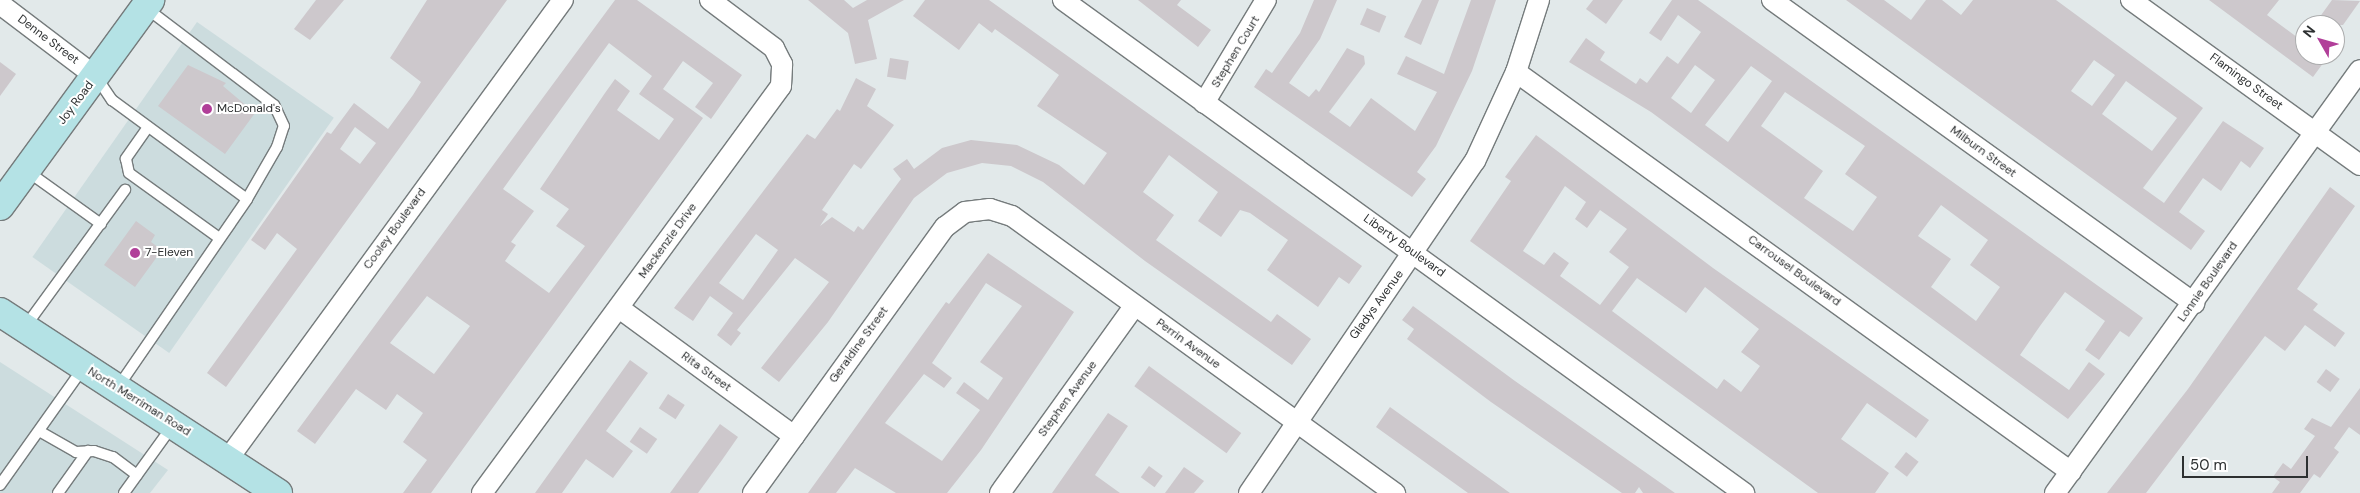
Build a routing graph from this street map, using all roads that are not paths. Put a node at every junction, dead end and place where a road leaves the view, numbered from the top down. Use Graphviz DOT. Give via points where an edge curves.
graph roads {
  1 [pos="562,0"];
  2 [pos="710,0"];
  3 [pos="1063,0"];
  4 [pos="1266,0"];
  5 [pos="1539,0"];
  6 [pos="1772,0"];
  7 [pos="2132,0"];
  8 [pos="0,4"];
  9 [pos="148,4"];
  10 [pos="2360,70"];
  11 [pos="1516,72"];
  12 [pos="96,77"];
  13 [pos="1204,103"];
  14 [pos="148,127"];
  15 [pos="2314,134"];
  16 [pos="2360,165"];
  17 [pos="26,170"];
  18 [pos="125,190"];
  19 [pos="246,199"];
  20 [pos="0,206"];
  21 [pos="976,210"];
  22 [pos="101,224"];
  23 [pos="219,238"];
  24 [pos="1415,253"];
  25 [pos="2194,304"];
  26 [pos="1136,305"];
  27 [pos="618,308"];
  28 [pos="0,312"];
  29 [pos="24,328"];
  30 [pos="84,367"];
  31 [pos="117,389"];
  32 [pos="1296,423"];
  33 [pos="175,424"];
  34 [pos="39,431"];
  35 [pos="794,436"];
  36 [pos="88,451"];
  37 [pos="228,458"];
  38 [pos="2071,472"];
  39 [pos="137,475"];
  40 [pos="0,485"];
  41 [pos="58,493"];
  42 [pos="124,493"];
  43 [pos="278,493"];
  44 [pos="482,493"];
  45 [pos="753,493"];
  46 [pos="1000,493"];
  47 [pos="1249,493"];
  48 [pos="1395,493"];
  49 [pos="1744,493"];
  50 [pos="2055,493"];
  1 -- 37 [label="street, Cooley Boulevard"];
  2 -- 27 [label="street, Mackenzie Drive" via="774,48 782,64 781,86"];
  3 -- 13 [label="street, Liberty Boulevard"];
  4 -- 13 [label="street, Stephen Court"];
  5 -- 11 [label="street, Gladys Avenue"];
  6 -- 25 [label="street, Milburn Street"];
  7 -- 15 [label="street, Flamingo Street"];
  8 -- 12 [label="street, Denne Street"];
  9 -- 12 [label="main road, Joy Road"];
  9 -- 19 [label="lane" via="281,113 284,126 278,147"];
  10 -- 15 [label="street, Lonnie Boulevard"];
  11 -- 24 [label="street, Gladys Avenue" via="1475,161"];
  11 -- 38 [label="street, Carrousel Boulevard"];
  12 -- 14 [label="lane" via="112,100"];
  12 -- 17 [label="main road, Joy Road"];
  13 -- 24 [label="street, Liberty Boulevard"];
  14 -- 19 [label="lane"];
  14 -- 23 [label="lane" via="126,159 129,173"];
  15 -- 16 [label="street, Flamingo Street"];
  15 -- 25 [label="street, Lonnie Boulevard"];
  17 -- 20 [label="main road, Joy Road"];
  17 -- 22 [label="lane"];
  18 -- 22 [label="lane"];
  19 -- 23 [label="lane"];
  21 -- 26 [label="street, Perrin Avenue" via="990,209 1012,216"];
  21 -- 35 [label="street, Geraldine Street" via="953,219 938,235"];
  22 -- 29 [label="lane"];
  23 -- 31 [label="lane"];
  24 -- 32 [label="street, Gladys Avenue"];
  24 -- 49 [label="street, Liberty Boulevard"];
  25 -- 38 [label="street, Lonnie Boulevard"];
  26 -- 32 [label="street, Perrin Avenue"];
  26 -- 46 [label="street, Stephen Avenue"];
  27 -- 35 [label="street, Rita Street"];
  27 -- 44 [label="street, Mackenzie Drive"];
  28 -- 29 [label="main road, North Merriman Road"];
  29 -- 30 [label="main road, North Merriman Road"];
  30 -- 31 [label="main road, North Merriman Road"];
  30 -- 34 [label="lane"];
  31 -- 33 [label="main road, North Merriman Road"];
  32 -- 47 [label="street, Gladys Avenue"];
  32 -- 48 [label="street, Perrin Avenue"];
  33 -- 37 [label="main road, North Merriman Road"];
  33 -- 39 [label="lane"];
  34 -- 36 [label="lane" via="76,452"];
  34 -- 40 [label="lane"];
  35 -- 45 [label="street, Geraldine Street"];
  36 -- 39 [label="lane" via="113,457"];
  36 -- 41 [label="lane"];
  37 -- 43 [label="main road, North Merriman Road"];
  38 -- 50 [label="street, Lonnie Boulevard"];
  39 -- 42 [label="lane"];
}
